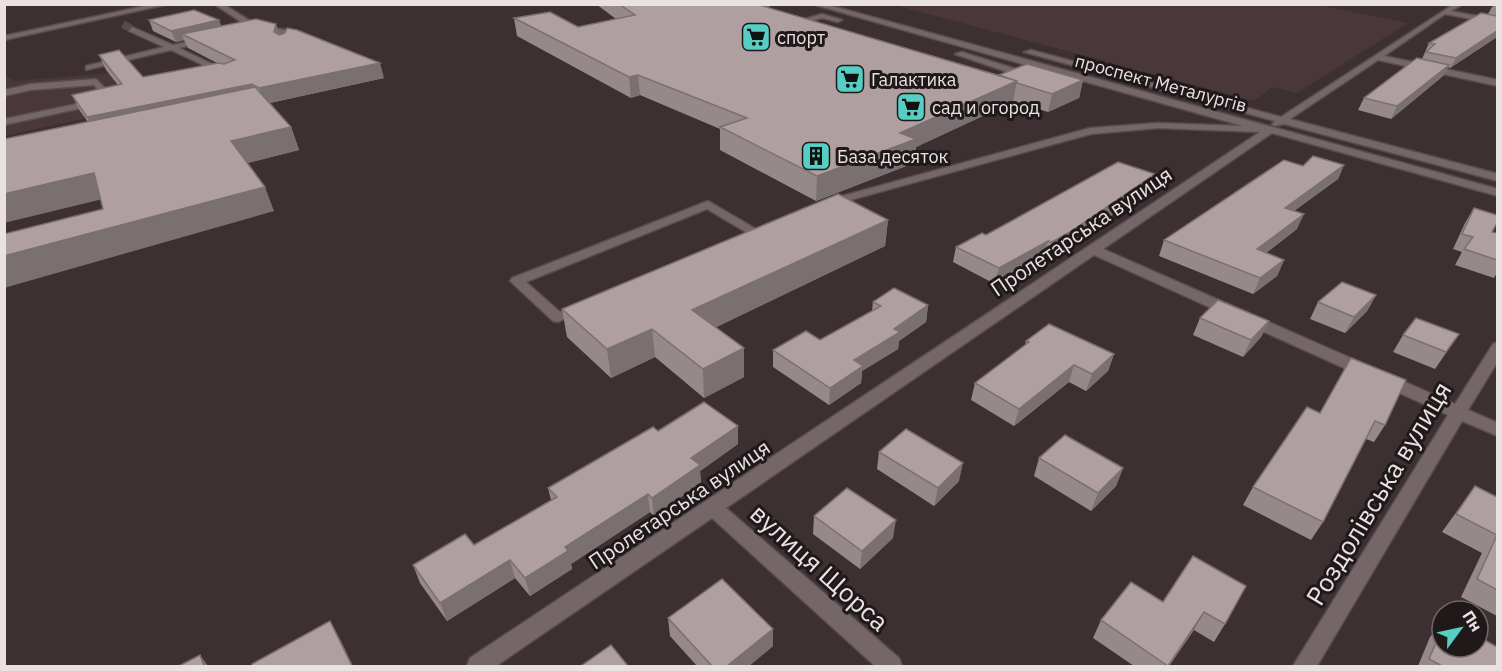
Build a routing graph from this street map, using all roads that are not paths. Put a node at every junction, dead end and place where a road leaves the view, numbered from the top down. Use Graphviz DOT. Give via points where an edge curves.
graph roads {
  1 [pos="166,4"];
  2 [pos="217,4"];
  3 [pos="815,4"];
  4 [pos="850,4"];
  5 [pos="1460,4"];
  6 [pos="1444,12"];
  7 [pos="106,17"];
  8 [pos="898,17"];
  9 [pos="1497,22"];
  10 [pos="882,23"];
  11 [pos="123,24"];
  12 [pos="255,27"];
  13 [pos="132,29"];
  14 [pos="245,30"];
  15 [pos="806,32"];
  16 [pos="214,37"];
  17 [pos="4,38"];
  18 [pos="285,45"];
  19 [pos="172,48"];
  20 [pos="1376,57"];
  21 [pos="1033,64"];
  22 [pos="89,68"];
  23 [pos="1016,72"];
  24 [pos="228,74"];
  25 [pos="999,79"];
  26 [pos="1497,83"];
  27 [pos="4,93"];
  28 [pos="4,122"];
  29 [pos="1275,125"];
  30 [pos="1497,178"];
  31 [pos="1497,193"];
  32 [pos="809,208"];
  33 [pos="734,241"];
  34 [pos="1091,249"];
  35 [pos="591,303"];
  36 [pos="1497,347"];
  37 [pos="1458,412"];
  38 [pos="1497,430"];
  39 [pos="712,507"];
  40 [pos="477,666"];
  41 [pos="891,666"];
  42 [pos="1305,666"];
  1 -- 7 [label="street"];
  2 -- 12 [label="street"];
  3 -- 10 [label="street, проспект Металургів"];
  4 -- 8 [label="street, проспект Металургів"];
  5 -- 6 [label="street, Пролетарська вулиця"];
  6 -- 9 [label="street"];
  6 -- 20 [label="street, Пролетарська вулиця"];
  7 -- 11 [label="street"];
  7 -- 17 [label="street"];
  8 -- 10 [label="street"];
  8 -- 29 [label="street, проспект Металургів"];
  10 -- 21 [label="street, проспект Металургів"];
  12 -- 14 [label="street"];
  12 -- 18 [label="street" via="288,33"];
  13 -- 19 [label="street"];
  15 -- 23 [label="street" via="786,26 822,16"];
  16 -- 19 [label="street"];
  19 -- 22 [label="street"];
  19 -- 24 [label="street"];
  20 -- 26 [label="street"];
  20 -- 29 [label="street, Пролетарська вулиця"];
  21 -- 23 [label="street"];
  21 -- 29 [label="street, проспект Металургів"];
  23 -- 25 [label="street"];
  27 -- 28 [label="street" via="96,82 111,99"];
  29 -- 30 [label="street, проспект Металургів"];
  29 -- 31 [label="street, проспект Металургів"];
  29 -- 32 [label="street" via="1155,124 1101,129"];
  29 -- 34 [label="street, Пролетарська вулиця"];
  33 -- 35 [label="street" via="761,230 708,205 517,281 558,318"];
  34 -- 37 [label="street"];
  34 -- 39 [label="street, Пролетарська вулиця"];
  36 -- 37 [label="street, Роздолівська вулиця"];
  37 -- 38 [label="street"];
  37 -- 42 [label="street, Роздолівська вулиця"];
  39 -- 40 [label="street, Пролетарська вулиця"];
  39 -- 41 [label="street, вулиця Щорса"];
}
